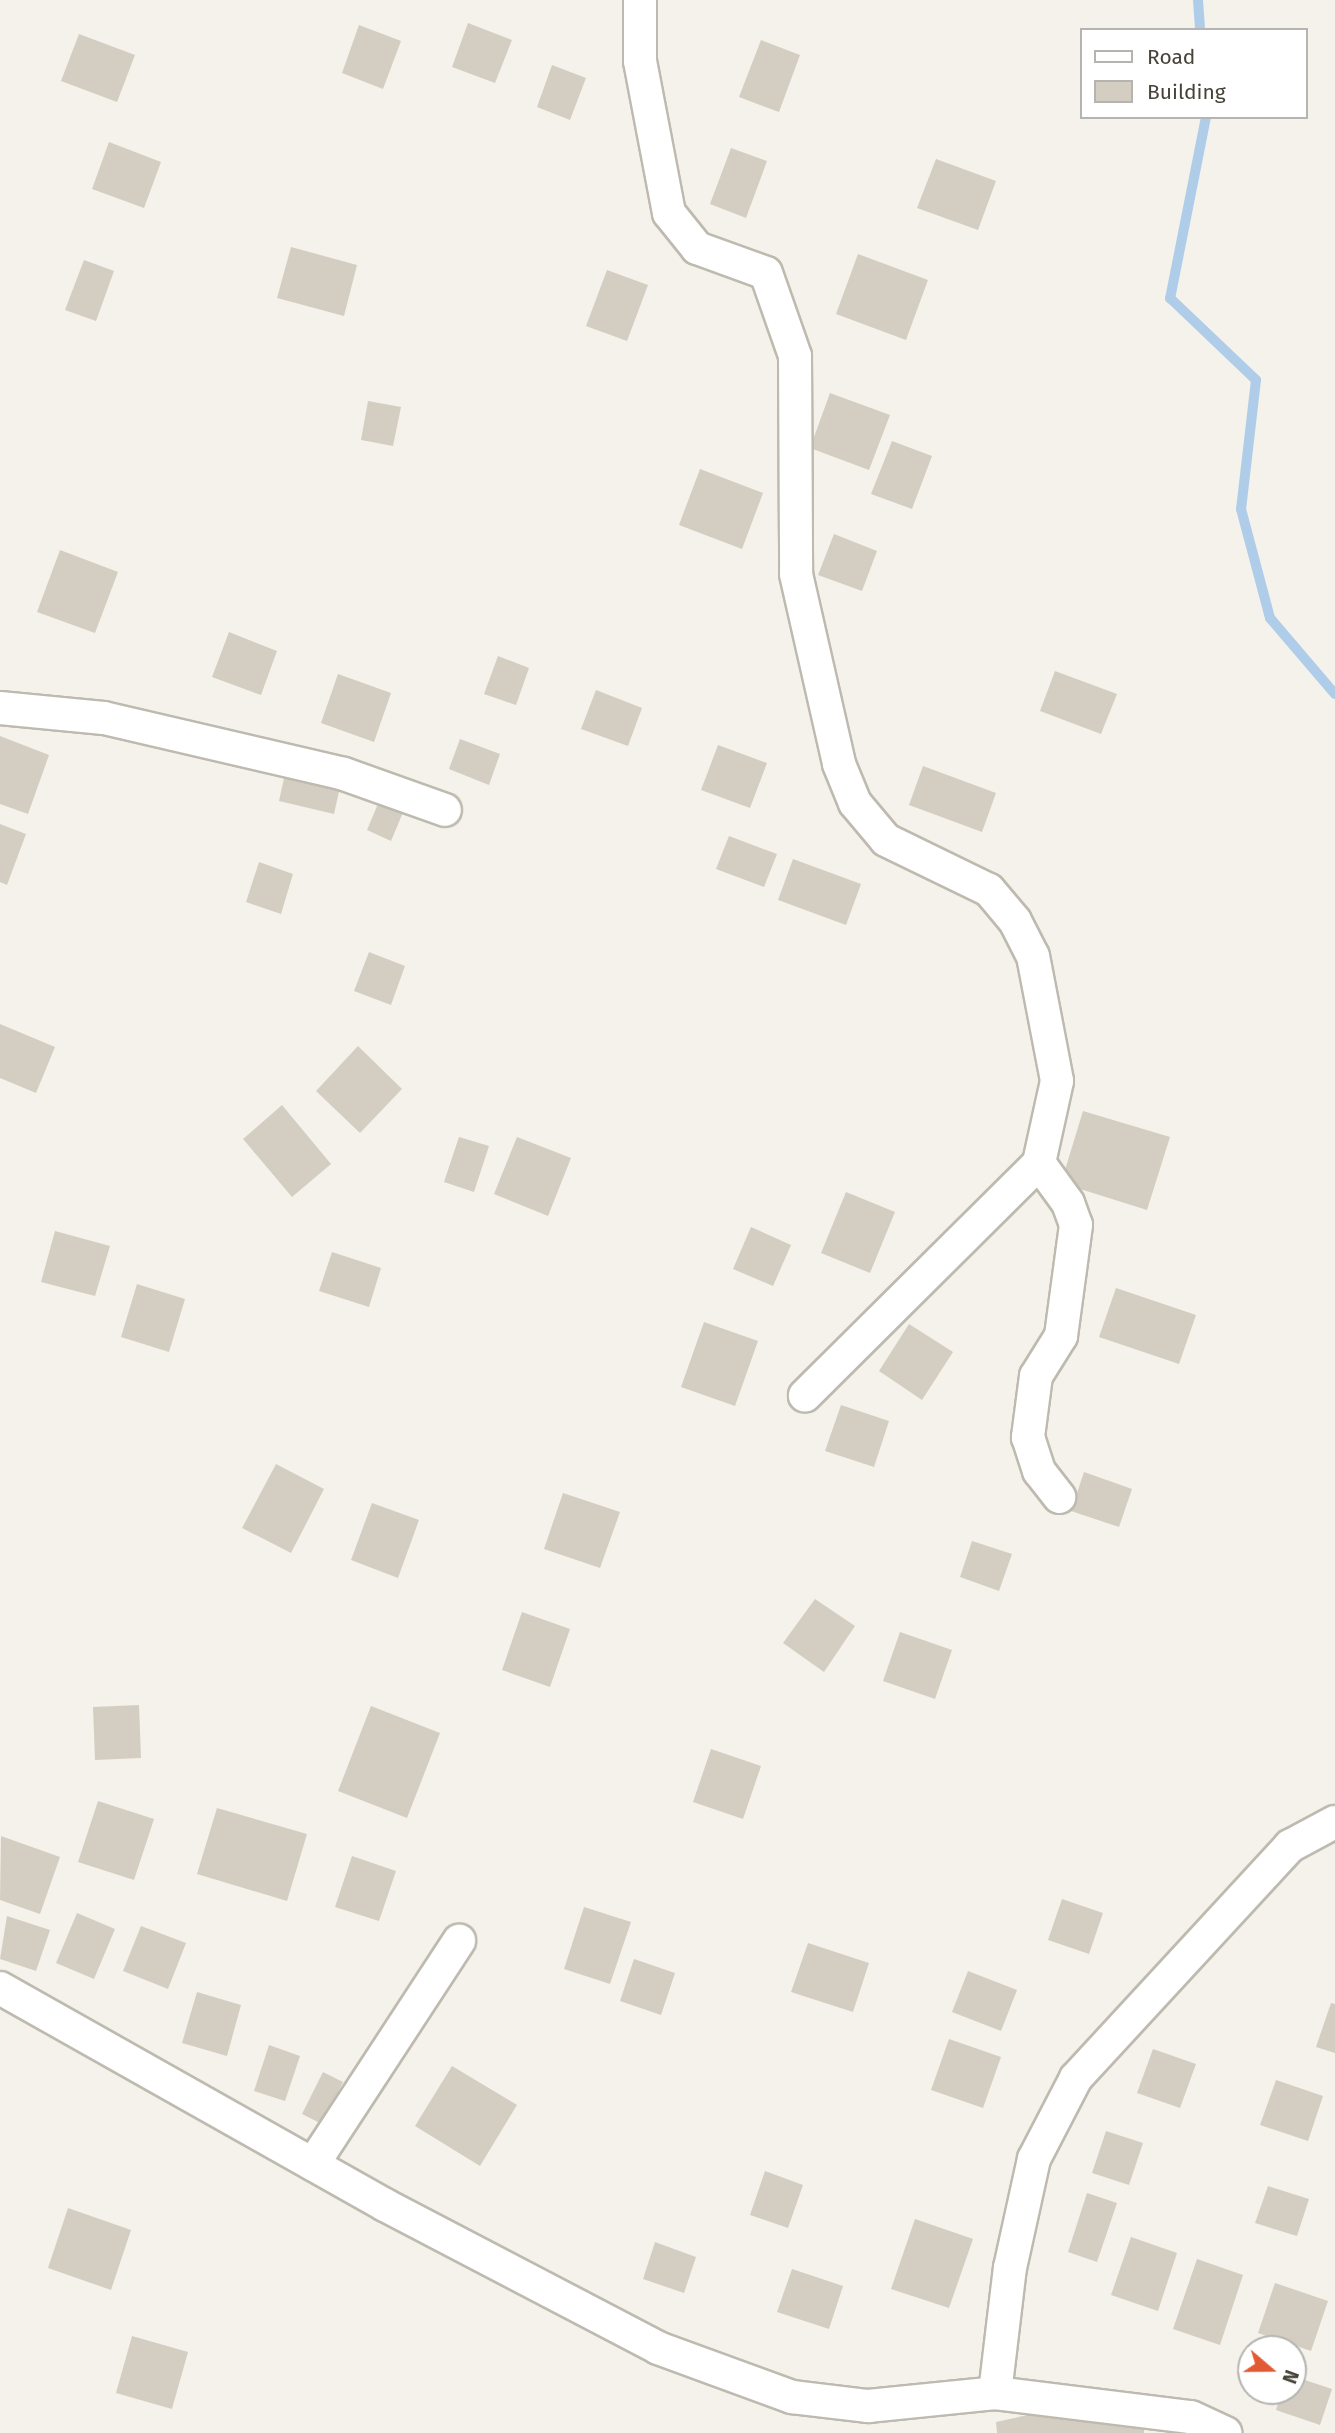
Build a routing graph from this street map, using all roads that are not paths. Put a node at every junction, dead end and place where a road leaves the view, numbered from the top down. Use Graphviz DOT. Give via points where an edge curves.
graph roads {
  1 [pos="640,0"];
  2 [pos="0,708"];
  3 [pos="445,810"];
  4 [pos="1039,1163"];
  5 [pos="804,1395"];
  6 [pos="1059,1497"];
  7 [pos="1335,1822"];
  8 [pos="459,1941"];
  9 [pos="0,1988"];
  10 [pos="313,2164"];
  11 [pos="995,2393"];
  12 [pos="1185,2425"];
  13 [pos="1226,2433"];
  1 -- 4 [label="street" via="640,61 669,213 697,248 766,273 795,356 796,574 813,667 855,803 886,840 989,890 1034,956 1057,1081"];
  2 -- 3 [label="street" via="104,718 344,774"];
  4 -- 5 [label="street"];
  4 -- 6 [label="street" via="1068,1203 1076,1225 1061,1336 1036,1376 1028,1437 1039,1471"];
  7 -- 11 [label="street" via="1290,1846 1076,2078 1034,2159 1010,2268"];
  8 -- 10 [label="street"];
  9 -- 10 [label="street"];
  10 -- 11 [label="street" via="658,2348 792,2397 868,2406"];
  11 -- 12 [label="street"];
  12 -- 13 [label="street"];
}
